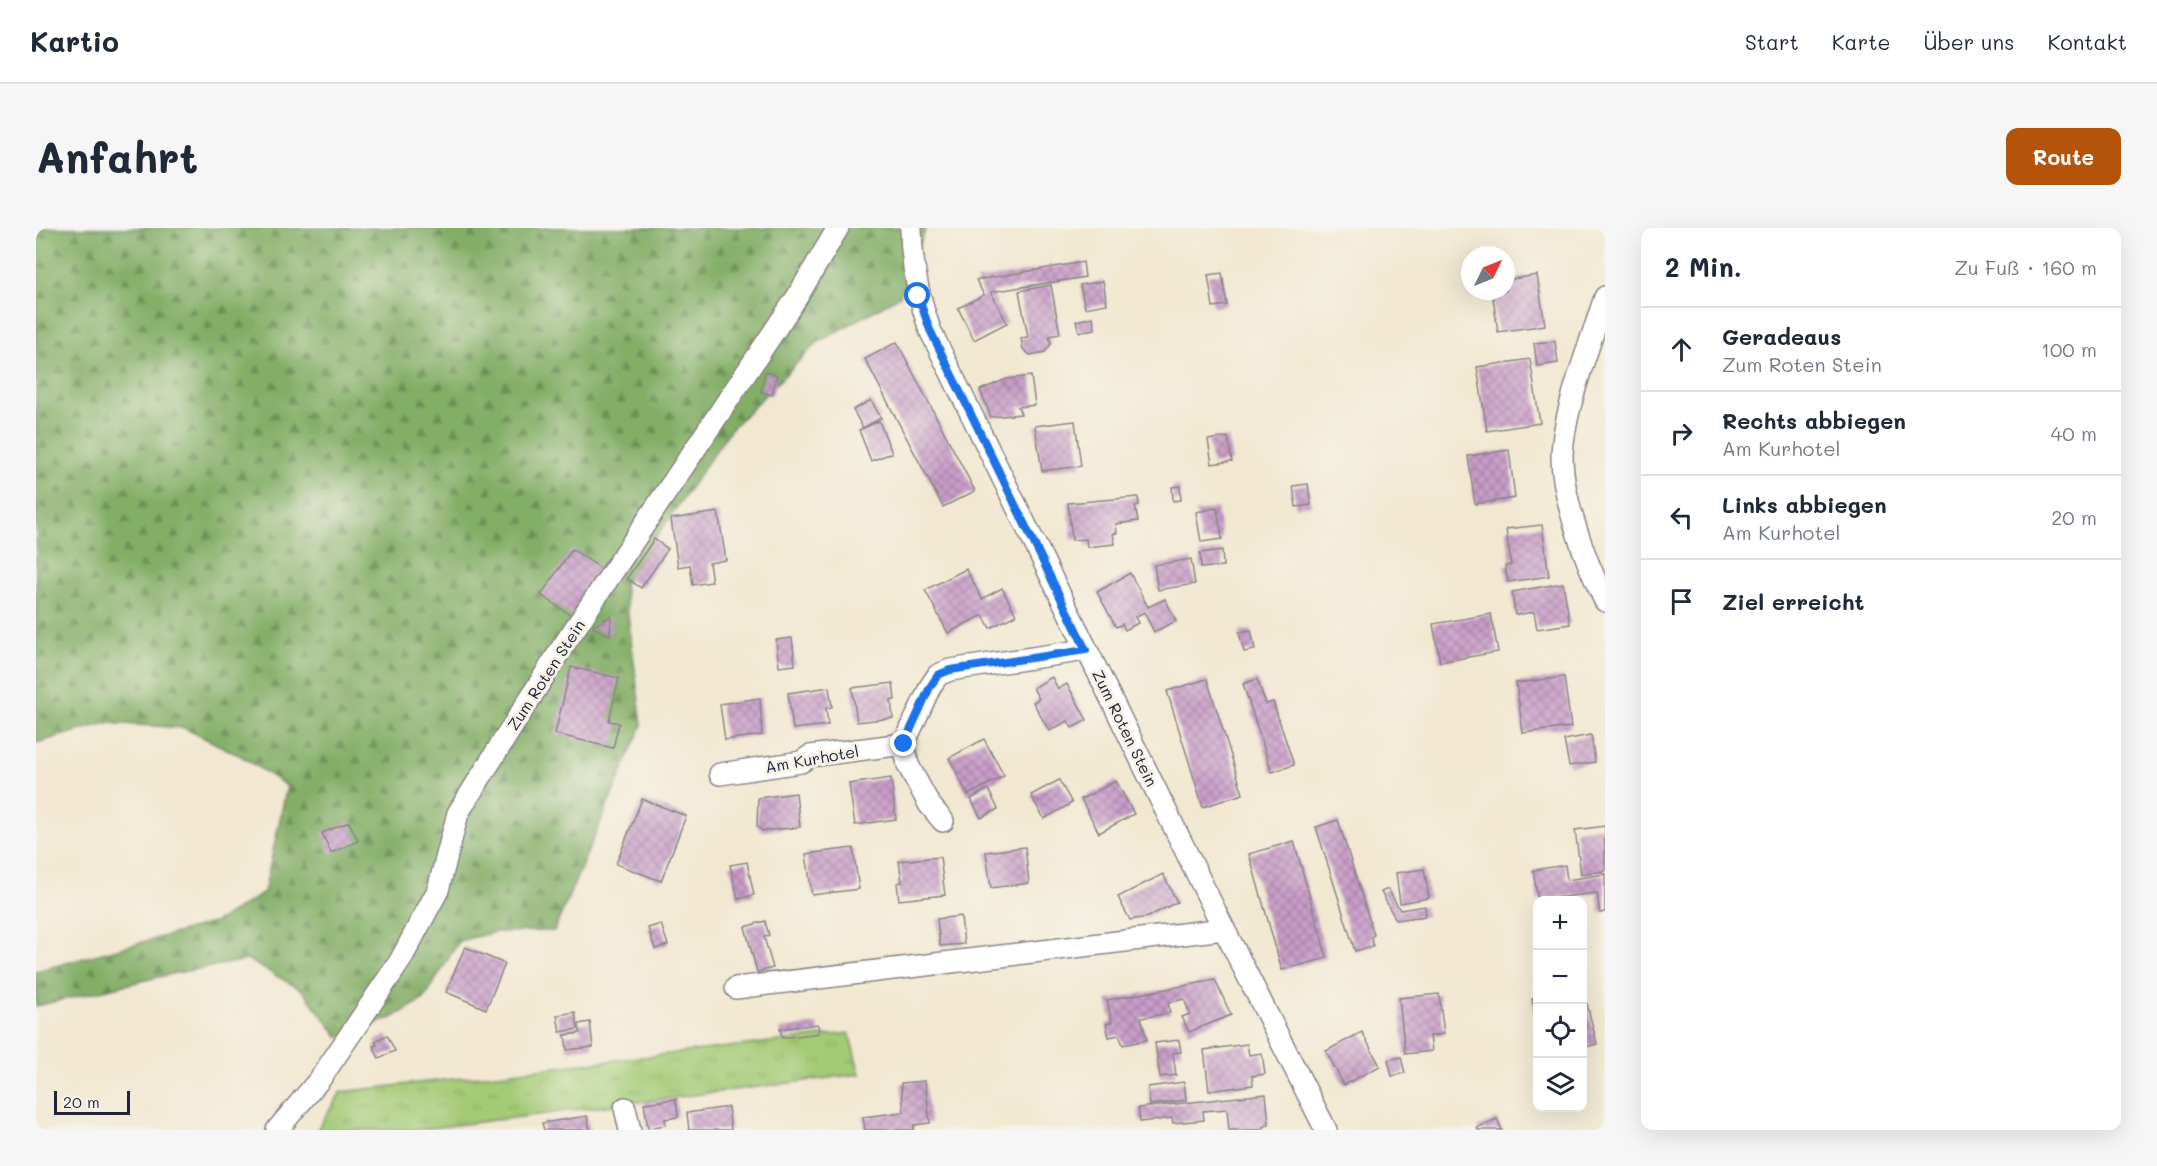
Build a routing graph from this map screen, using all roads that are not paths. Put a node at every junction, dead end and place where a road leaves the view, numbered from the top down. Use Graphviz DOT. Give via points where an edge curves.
graph roads {
  1 [pos="838,228"];
  2 [pos="911,228"];
  3 [pos="1605,297"];
  4 [pos="1605,601"];
  5 [pos="1086,650"];
  6 [pos="904,744"];
  7 [pos="720,774"];
  8 [pos="943,820"];
  9 [pos="1224,929"];
  10 [pos="736,988"];
  11 [pos="625,1108"];
  12 [pos="277,1130"];
  13 [pos="630,1130"];
  14 [pos="1326,1130"];
  1 -- 12 [label="street, Zum Roten Stein" via="797,297 561,649 458,813 438,890 400,961 320,1079"];
  2 -- 5 [label="street, Zum Roten Stein" via="911,259 930,330"];
  3 -- 4 [label="street" via="1565,427 1562,457 1565,486 1578,530"];
  5 -- 6 [label="street" via="938,675"];
  5 -- 9 [label="street, Zum Roten Stein"];
  6 -- 7 [label="street, Am Kurhotel" via="810,756 801,762"];
  6 -- 8 [label="street" via="908,765 929,804"];
  9 -- 10 [label="street"];
  9 -- 14 [label="street, Zum Roten Stein"];
  11 -- 13 [label="street"];
}
